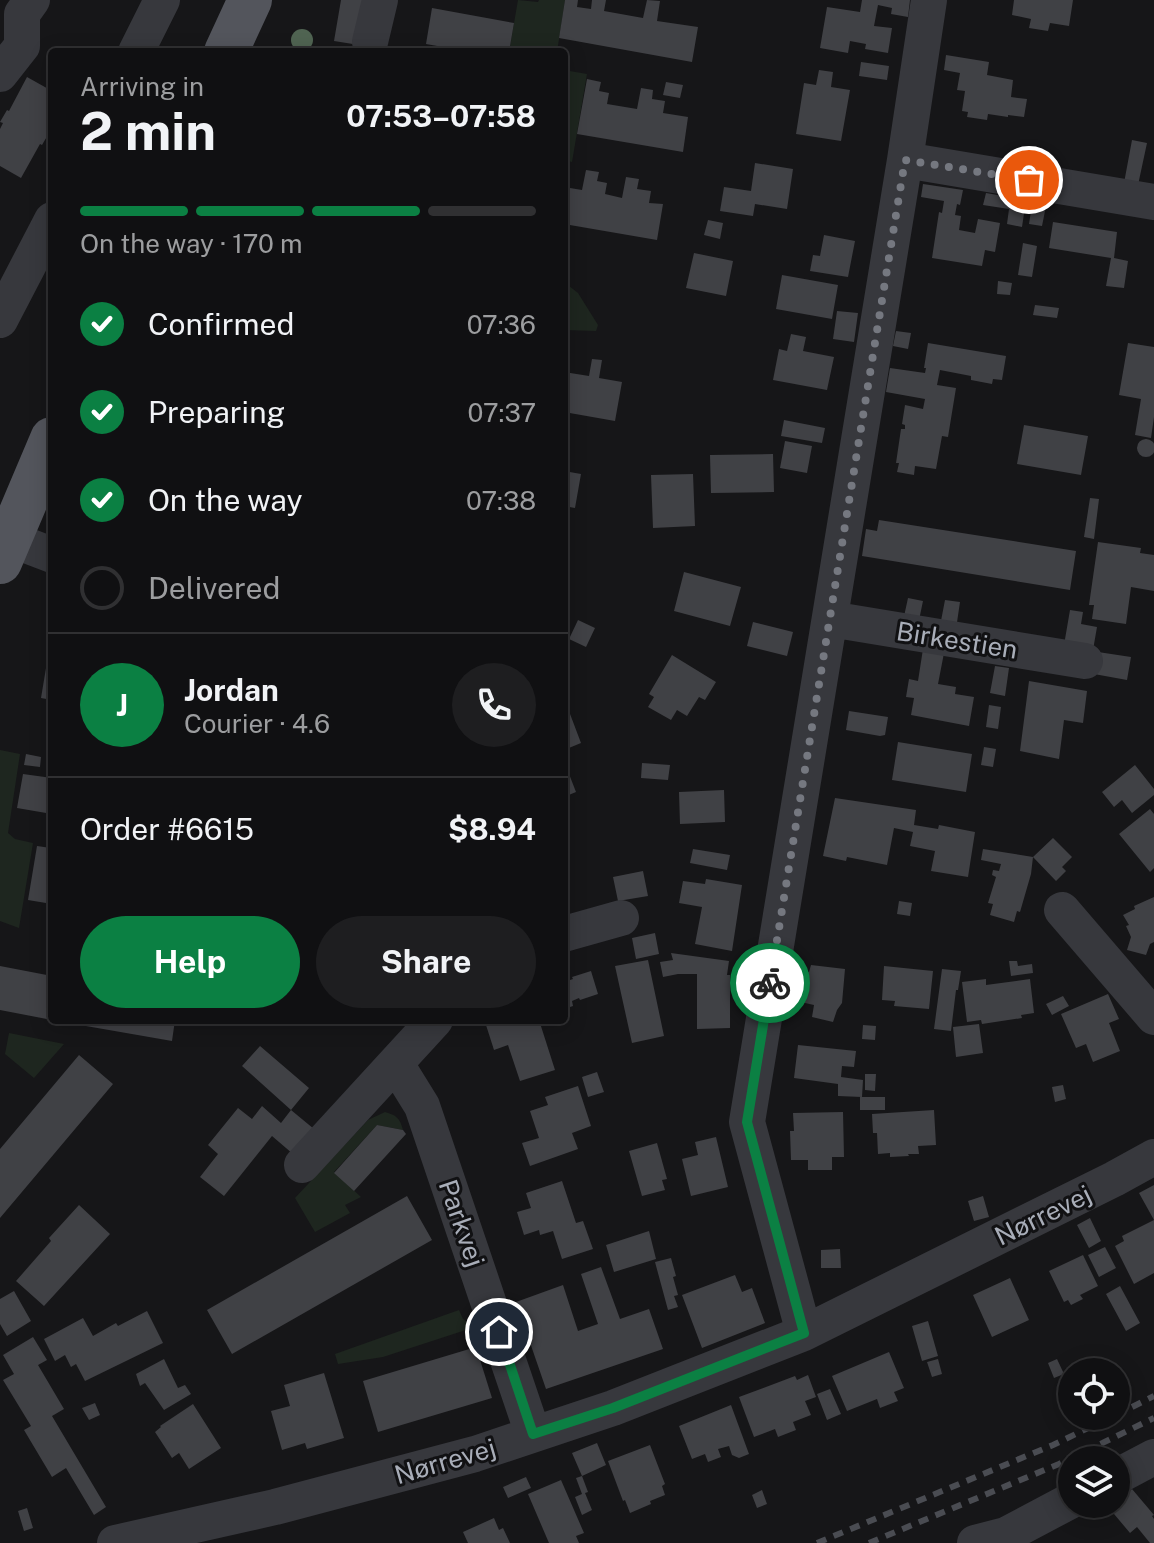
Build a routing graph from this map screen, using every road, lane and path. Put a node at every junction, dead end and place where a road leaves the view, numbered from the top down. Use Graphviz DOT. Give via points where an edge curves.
graph roads {
  1 [pos="32,0"];
  2 [pos="162,0"];
  3 [pos="250,0"];
  4 [pos="380,0"];
  5 [pos="929,0"];
  6 [pos="370,42"];
  7 [pos="138,48"];
  8 [pos="228,48"];
  9 [pos="0,74"];
  10 [pos="905,160"];
  11 [pos="1154,202"];
  12 [pos="48,228"];
  13 [pos="0,320"];
  14 [pos="48,418"];
  15 [pos="48,447"];
  16 [pos="3,534"];
  17 [pos="48,553"];
  18 [pos="830,619"];
  19 [pos="1085,661"];
  20 [pos="1062,910"];
  21 [pos="621,918"];
  22 [pos="568,933"];
  23 [pos="1154,1017"];
  24 [pos="431,1024"];
  25 [pos="396,1064"];
  26 [pos="1154,1157"];
  27 [pos="302,1165"];
  28 [pos="804,1333"];
  29 [pos="533,1434"];
  30 [pos="1154,1457"];
  31 [pos="1130,1470"];
  32 [pos="1058,1507"];
  33 [pos="131,1541"];
  34 [pos="975,1543"];
  1 -- 9 [label="street" via="22,14 22,46"];
  2 -- 7 [label="street"];
  3 -- 8 [label="main road"];
  4 -- 6 [label="street"];
  5 -- 10 [label="street"];
  10 -- 11 [label="street"];
  10 -- 18 [label="street"];
  12 -- 13 [label="street"];
  14 -- 16 [label="main road"];
  15 -- 16 [label="main road"];
  16 -- 17 [label="street"];
  18 -- 19 [label="street, Birkestien"];
  18 -- 28 [label="street" via="747,1122"];
  20 -- 23 [label="street"];
  21 -- 22 [label="street"];
  24 -- 25 [label="street"];
  25 -- 27 [label="street"];
  25 -- 29 [label="street, Parkvej" via="422,1106"];
  26 -- 28 [label="street, Nørrevej"];
  28 -- 29 [label="street, Nørrevej"];
  29 -- 33 [label="street, Nørrevej" via="429,1467"];
  30 -- 31 [label="street"];
  32 -- 34 [label="street" via="1006,1535"];
}
